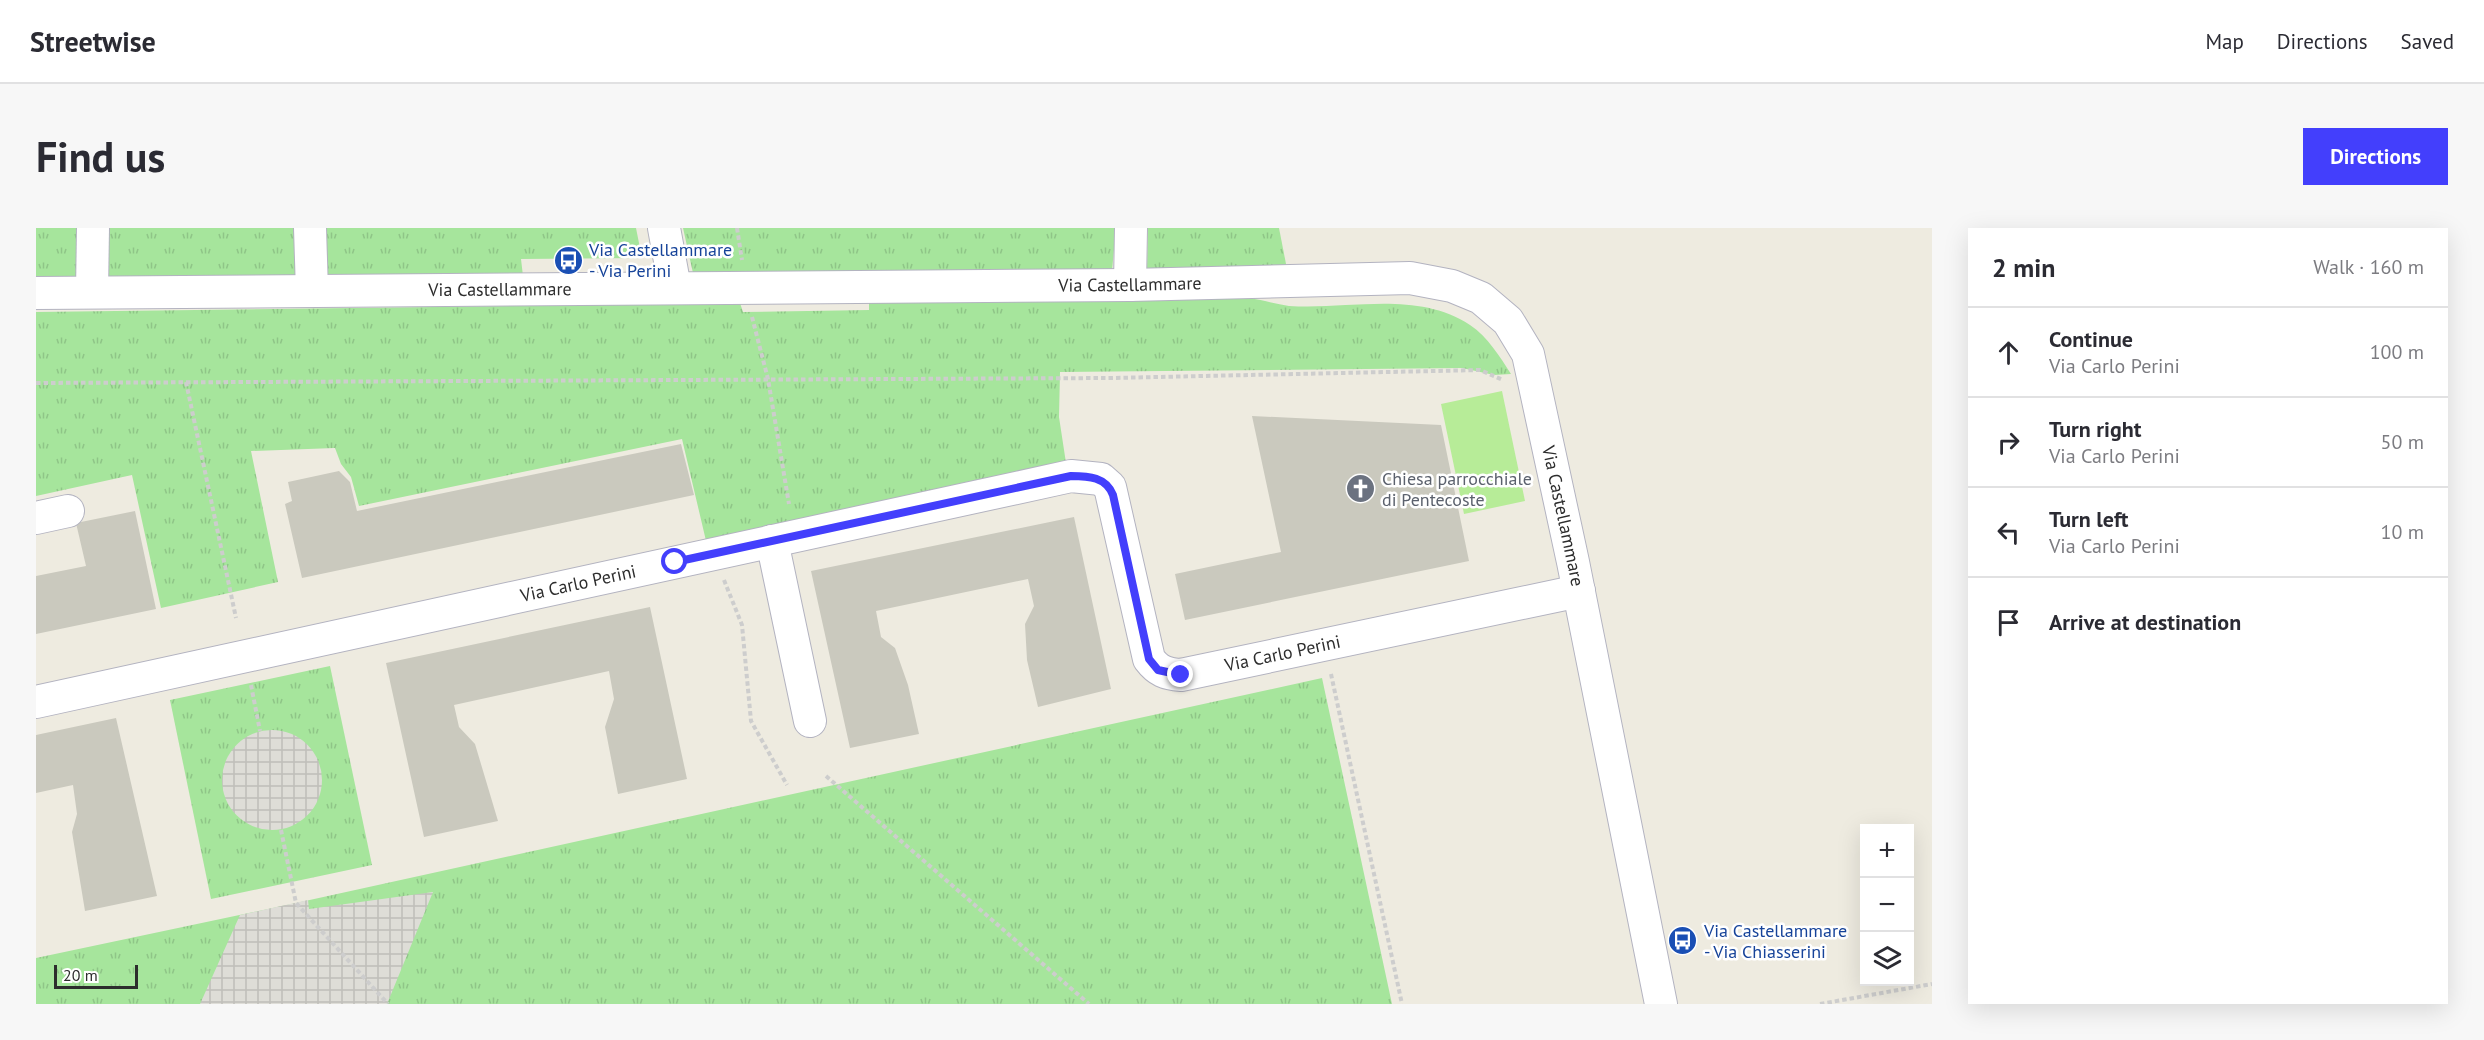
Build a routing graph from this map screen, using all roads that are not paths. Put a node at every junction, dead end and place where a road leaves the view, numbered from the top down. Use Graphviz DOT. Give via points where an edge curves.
graph roads {
  1 [pos="93,228"];
  2 [pos="310,228"];
  3 [pos="664,228"];
  4 [pos="1131,228"];
  5 [pos="1130,285"];
  6 [pos="675,288"];
  7 [pos="312,291"];
  8 [pos="92,292"];
  9 [pos="36,293"];
  10 [pos="68,511"];
  11 [pos="36,518"];
  12 [pos="772,541"];
  13 [pos="1579,591"];
  14 [pos="36,702"];
  15 [pos="810,722"];
  16 [pos="1661,1004"];
  1 -- 8 [label="street"];
  2 -- 7 [label="street"];
  3 -- 6 [label="street"];
  4 -- 5 [label="street"];
  5 -- 6 [label="street, Via Castellammare"];
  5 -- 13 [label="street, Via Castellammare" via="1410,278 1452,286 1481,298 1508,321 1528,354"];
  6 -- 7 [label="street, Via Castellammare"];
  7 -- 8 [label="street, Via Castellammare"];
  8 -- 9 [label="street, Via Castellammare"];
  10 -- 11 [label="street"];
  12 -- 13 [label="street, Via Carlo Perini" via="1071,476 1101,479 1113,495 1149,659 1158,670 1181,675"];
  12 -- 14 [label="street, Via Carlo Perini"];
  12 -- 15 [label="street"];
  13 -- 16 [label="street, Via Castellammare"];
}
